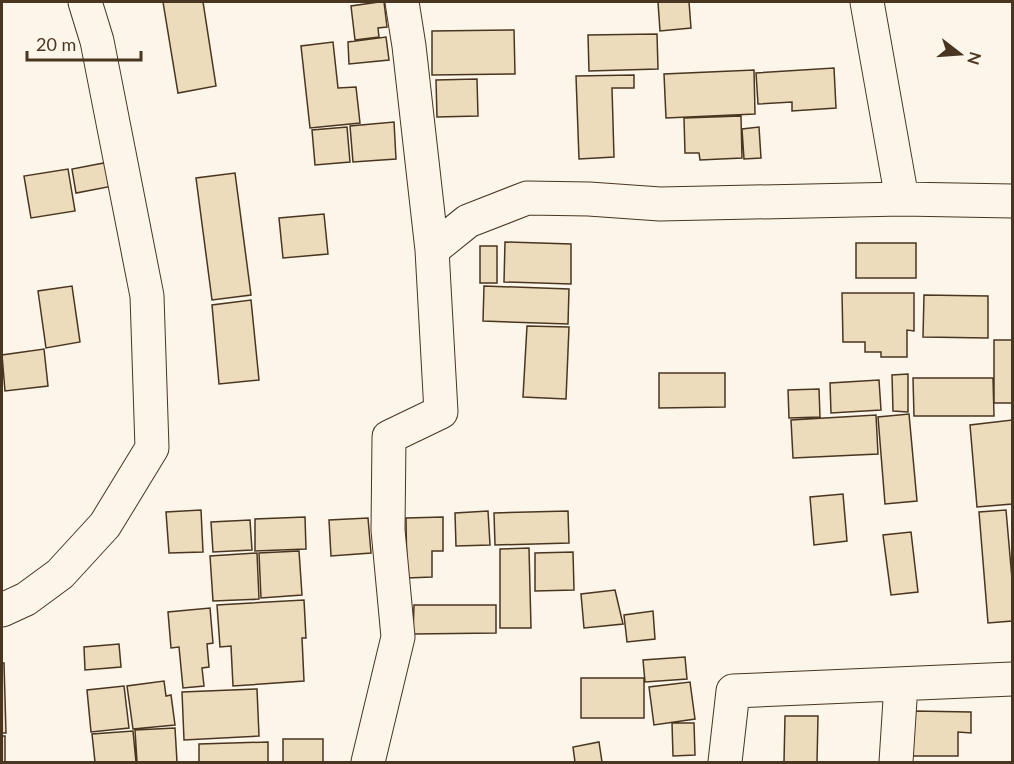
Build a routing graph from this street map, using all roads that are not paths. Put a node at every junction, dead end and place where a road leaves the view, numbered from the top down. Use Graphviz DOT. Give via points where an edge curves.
graph roads {
  1 [pos="86,2"];
  2 [pos="402,2"];
  3 [pos="867,2"];
  4 [pos="902,199"];
  5 [pos="1012,201"];
  6 [pos="432,250"];
  7 [pos="2,610"];
  8 [pos="1012,679"];
  9 [pos="900,684"];
  10 [pos="368,762"];
  11 [pos="726,762"];
  12 [pos="896,762"];
  1 -- 7 [label="street" via="147,296 152,448 105,525 60,574 26,599"];
  2 -- 6 [label="street"];
  3 -- 4 [label="street"];
  4 -- 5 [label="street"];
  4 -- 6 [label="street" via="660,204 527,198 468,220"];
  6 -- 10 [label="street" via="441,412 389,437 388,530 398,637"];
  8 -- 9 [label="street"];
  9 -- 11 [label="street" via="733,691"];
  9 -- 12 [label="street"];
}
